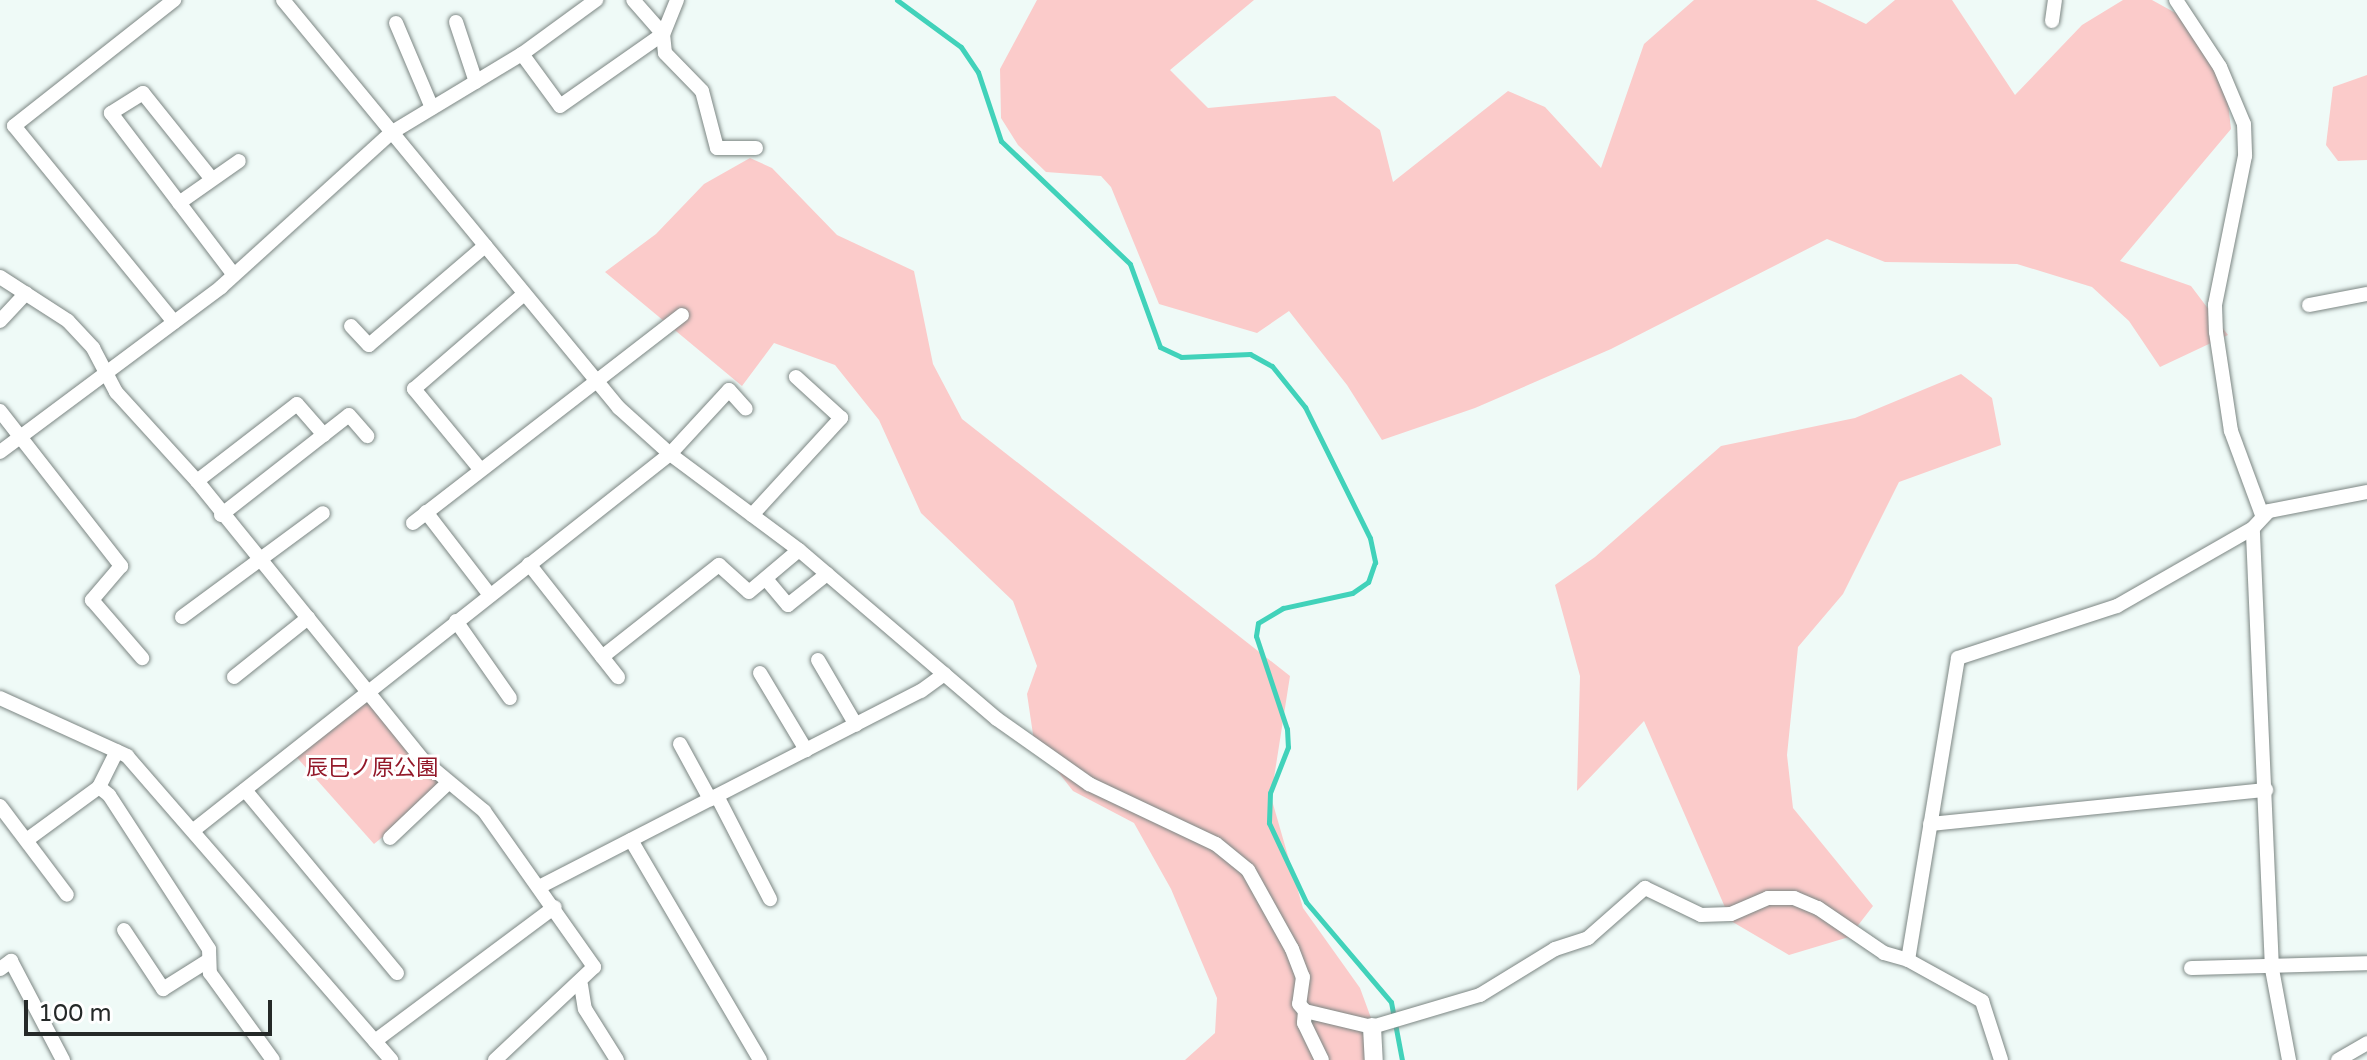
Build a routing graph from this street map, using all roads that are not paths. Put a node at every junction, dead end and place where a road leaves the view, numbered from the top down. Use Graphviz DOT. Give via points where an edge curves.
graph roads {
  1 [pos="174,0"];
  2 [pos="283,0"];
  3 [pos="596,0"];
  4 [pos="633,0"];
  5 [pos="677,0"];
  6 [pos="2055,0"];
  7 [pos="2176,0"];
  8 [pos="2052,21"];
  9 [pos="456,22"];
  10 [pos="396,23"];
  11 [pos="663,34"];
  12 [pos="522,54"];
  13 [pos="476,82"];
  14 [pos="432,108"];
  15 [pos="391,133"];
  16 [pos="756,148"];
  17 [pos="239,161"];
  18 [pos="211,178"];
  19 [pos="179,203"];
  20 [pos="485,246"];
  21 [pos="234,275"];
  22 [pos="0,277"];
  23 [pos="26,293"];
  24 [pos="524,294"];
  25 [pos="2367,294"];
  26 [pos="2309,305"];
  27 [pos="682,315"];
  28 [pos="0,321"];
  29 [pos="174,322"];
  30 [pos="351,326"];
  31 [pos="107,372"];
  32 [pos="796,377"];
  33 [pos="595,379"];
  34 [pos="746,409"];
  35 [pos="0,411"];
  36 [pos="324,435"];
  37 [pos="20,436"];
  38 [pos="367,436"];
  39 [pos="0,452"];
  40 [pos="670,454"];
  41 [pos="480,469"];
  42 [pos="197,481"];
  43 [pos="2367,492"];
  44 [pos="426,512"];
  45 [pos="323,513"];
  46 [pos="221,515"];
  47 [pos="752,515"];
  48 [pos="2258,521"];
  49 [pos="413,523"];
  50 [pos="799,550"];
  51 [pos="258,559"];
  52 [pos="529,564"];
  53 [pos="827,574"];
  54 [pos="766,579"];
  55 [pos="490,595"];
  56 [pos="182,617"];
  57 [pos="308,618"];
  58 [pos="456,621"];
  59 [pos="602,657"];
  60 [pos="142,658"];
  61 [pos="818,660"];
  62 [pos="760,673"];
  63 [pos="944,674"];
  64 [pos="234,677"];
  65 [pos="618,677"];
  66 [pos="368,690"];
  67 [pos="0,698"];
  68 [pos="510,698"];
  69 [pos="856,725"];
  70 [pos="680,744"];
  71 [pos="806,750"];
  72 [pos="117,751"];
  73 [pos="447,784"];
  74 [pos="99,787"];
  75 [pos="245,790"];
  76 [pos="2266,790"];
  77 [pos="714,798"];
  78 [pos="0,806"];
  79 [pos="1930,824"];
  80 [pos="195,829"];
  81 [pos="390,838"];
  82 [pos="28,839"];
  83 [pos="631,840"];
  84 [pos="541,886"];
  85 [pos="67,895"];
  86 [pos="770,899"];
  87 [pos="555,907"];
  88 [pos="124,930"];
  89 [pos="209,960"];
  90 [pos="1908,960"];
  91 [pos="2367,963"];
  92 [pos="2191,968"];
  93 [pos="0,969"];
  94 [pos="2272,969"];
  95 [pos="397,973"];
  96 [pos="581,985"];
  97 [pos="1305,1011"];
  98 [pos="1372,1027"];
  99 [pos="375,1041"];
  100 [pos="2367,1043"];
  101 [pos="63,1060"];
  102 [pos="273,1060"];
  103 [pos="391,1060"];
  104 [pos="495,1060"];
  105 [pos="617,1060"];
  106 [pos="760,1060"];
  107 [pos="1322,1060"];
  108 [pos="1374,1060"];
  109 [pos="2001,1060"];
  110 [pos="2289,1060"];
  111 [pos="2338,1060"];
  1 -- 29 [label="street" via="14,126"];
  2 -- 15 [label="street"];
  3 -- 12 [label="street"];
  4 -- 11 [label="street"];
  5 -- 11 [label="street"];
  6 -- 8 [label="street"];
  7 -- 48 [label="street" via="2226,78 2244,124 2245,156 2215,305 2231,431"];
  9 -- 13 [label="street"];
  10 -- 14 [label="street"];
  11 -- 12 [label="street" via="560,106"];
  11 -- 16 [label="street" via="671,61 702,91 717,148"];
  12 -- 13 [label="street"];
  13 -- 14 [label="street"];
  14 -- 15 [label="street"];
  15 -- 20 [label="street"];
  15 -- 21 [label="street"];
  17 -- 18 [label="street"];
  18 -- 19 [label="street"];
  18 -- 19 [label="street" via="143,93 111,113"];
  19 -- 21 [label="street"];
  20 -- 24 [label="street"];
  20 -- 30 [label="street" via="369,345"];
  21 -- 29 [label="street"];
  22 -- 23 [label="street"];
  23 -- 28 [label="street"];
  23 -- 31 [label="street" via="68,321"];
  24 -- 33 [label="street"];
  24 -- 41 [label="street" via="414,389"];
  25 -- 26 [label="street"];
  27 -- 33 [label="street"];
  29 -- 31 [label="street"];
  31 -- 37 [label="street"];
  31 -- 42 [label="street" via="116,392"];
  32 -- 47 [label="street" via="841,418"];
  33 -- 40 [label="street"];
  33 -- 41 [label="street"];
  34 -- 40 [label="street" via="729,390"];
  35 -- 37 [label="street"];
  36 -- 38 [label="street" via="349,415"];
  36 -- 42 [label="street" via="297,404"];
  36 -- 46 [label="street"];
  37 -- 39 [label="street"];
  37 -- 60 [label="street" via="121,566 92,600"];
  40 -- 47 [label="street"];
  40 -- 52 [label="street"];
  41 -- 44 [label="street"];
  42 -- 46 [label="street"];
  43 -- 48 [label="street"];
  44 -- 49 [label="street"];
  44 -- 55 [label="street"];
  45 -- 51 [label="street"];
  46 -- 51 [label="street"];
  47 -- 50 [label="street"];
  48 -- 76 [label="street"];
  48 -- 79 [label="street" via="2117,606 1958,658"];
  50 -- 53 [label="street"];
  50 -- 54 [label="street"];
  51 -- 56 [label="street"];
  51 -- 57 [label="street"];
  52 -- 55 [label="street"];
  52 -- 59 [label="street"];
  53 -- 54 [label="street" via="788,605"];
  53 -- 63 [label="street"];
  54 -- 59 [label="street" via="749,592 719,565"];
  55 -- 58 [label="street"];
  57 -- 64 [label="street"];
  57 -- 66 [label="street"];
  58 -- 66 [label="street"];
  58 -- 68 [label="street"];
  59 -- 65 [label="street"];
  61 -- 69 [label="street"];
  62 -- 71 [label="street"];
  63 -- 69 [label="street"];
  63 -- 97 [label="street" via="1089,784 1216,844 1248,870 1298,963 1303,977 1299,1004"];
  66 -- 73 [label="street"];
  66 -- 75 [label="street"];
  67 -- 72 [label="street"];
  69 -- 71 [label="street"];
  70 -- 77 [label="street"];
  71 -- 77 [label="street"];
  72 -- 74 [label="street"];
  72 -- 80 [label="street"];
  73 -- 81 [label="street"];
  73 -- 84 [label="street" via="484,811"];
  74 -- 82 [label="street"];
  74 -- 89 [label="street" via="209,949"];
  75 -- 80 [label="street"];
  75 -- 95 [label="street"];
  76 -- 79 [label="street"];
  76 -- 94 [label="street"];
  77 -- 83 [label="street"];
  77 -- 86 [label="street"];
  78 -- 82 [label="street"];
  79 -- 90 [label="street"];
  80 -- 99 [label="street"];
  82 -- 85 [label="street"];
  83 -- 84 [label="street"];
  83 -- 106 [label="street"];
  84 -- 87 [label="street"];
  87 -- 96 [label="street" via="594,967"];
  87 -- 99 [label="street"];
  88 -- 89 [label="street" via="163,989"];
  89 -- 102 [label="street" via="210,973"];
  90 -- 98 [label="street" via="1884,953 1794,898 1768,898 1719,917 1686,911 1645,888 1588,938 1537,959 1494,989"];
  90 -- 109 [label="street" via="1982,1001"];
  91 -- 94 [label="street"];
  92 -- 94 [label="street"];
  93 -- 101 [label="street" via="11,961"];
  94 -- 110 [label="street"];
  96 -- 104 [label="street"];
  96 -- 105 [label="street" via="585,1009"];
  97 -- 98 [label="street"];
  97 -- 107 [label="street" via="1304,1023"];
  98 -- 108 [label="street"];
  99 -- 103 [label="street"];
  100 -- 111 [label="street"];
}
